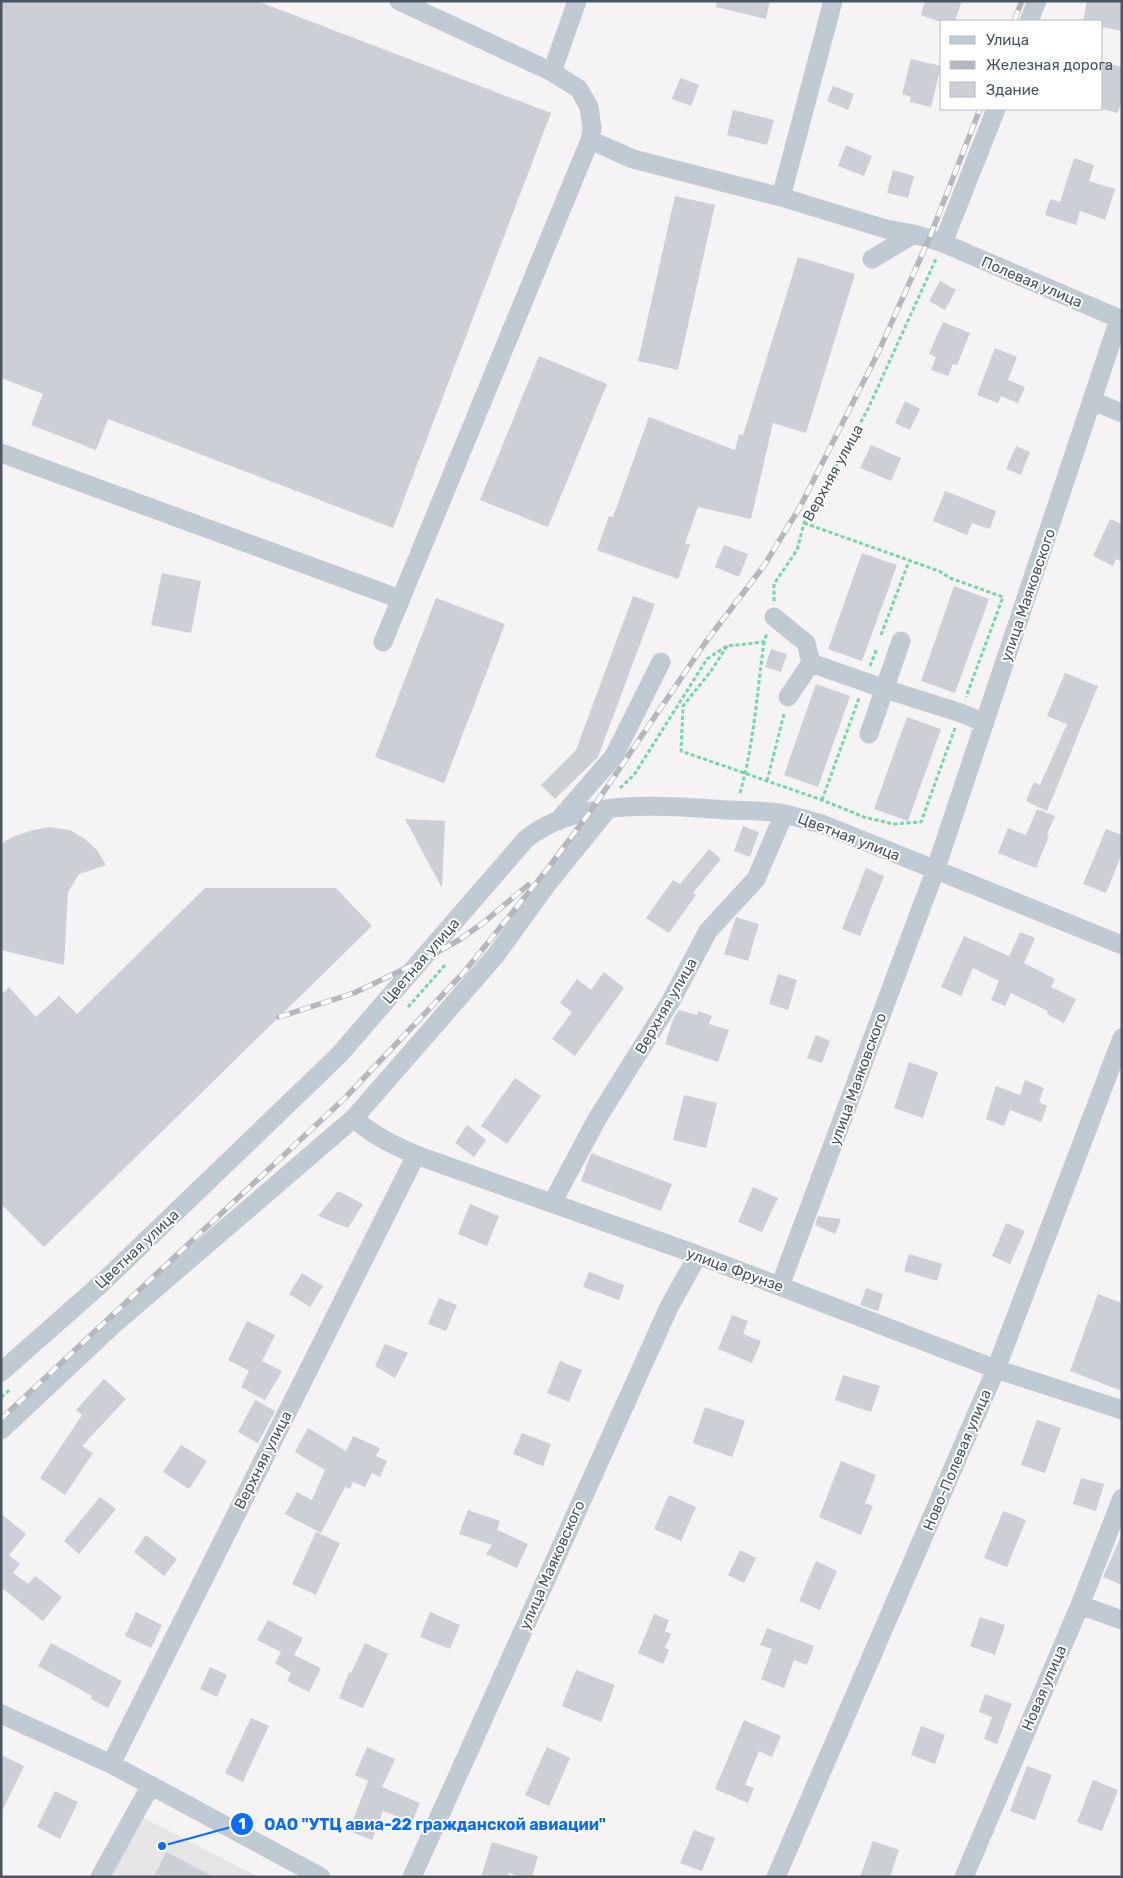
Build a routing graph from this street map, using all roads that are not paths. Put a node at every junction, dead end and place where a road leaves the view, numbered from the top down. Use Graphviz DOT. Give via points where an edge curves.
graph roads {
  1 [pos="399,1"];
  2 [pos="577,1"];
  3 [pos="833,1"];
  4 [pos="1037,1"];
  5 [pos="1029,20"];
  6 [pos="552,72"];
  7 [pos="996,110"];
  8 [pos="590,140"];
  9 [pos="781,197"];
  10 [pos="914,234"];
  11 [pos="943,243"];
  12 [pos="872,259"];
  13 [pos="1121,320"];
  14 [pos="1093,401"];
  15 [pos="1122,413"];
  16 [pos="1,452"];
  17 [pos="400,599"];
  18 [pos="774,617"];
  19 [pos="901,641"];
  20 [pos="383,642"];
  21 [pos="661,662"];
  22 [pos="811,663"];
  23 [pos="885,689"];
  24 [pos="788,697"];
  25 [pos="984,724"];
  26 [pos="869,734"];
  27 [pos="607,810"];
  28 [pos="784,814"];
  29 [pos="558,821"];
  30 [pos="935,871"];
  31 [pos="1122,945"];
  32 [pos="1122,1038"];
  33 [pos="354,1118"];
  34 [pos="416,1155"];
  35 [pos="552,1202"];
  36 [pos="698,1256"];
  37 [pos="780,1286"];
  38 [pos="996,1370"];
  39 [pos="1,1372"];
  40 [pos="1122,1410"];
  41 [pos="1,1430"];
  42 [pos="1122,1498"];
  43 [pos="1080,1605"];
  44 [pos="1122,1620"];
  45 [pos="1,1714"];
  46 [pos="111,1764"];
  47 [pos="151,1785"];
  48 [pos="100,1877"];
  49 [pos="321,1877"];
  50 [pos="412,1877"];
  51 [pos="776,1877"];
  52 [pos="964,1877"];
  1 -- 6 [label="street"];
  2 -- 6 [label="street"];
  3 -- 9 [label="street"];
  4 -- 5 [label="street"];
  6 -- 8 [label="street" via="579,89 589,107"];
  7 -- 11 [label="street"];
  8 -- 9 [label="street, Полевая улица" via="633,158"];
  8 -- 17 [label="street"];
  9 -- 10 [label="street, Полевая улица" via="886,229"];
  10 -- 11 [label="street, Полевая улица"];
  10 -- 12 [label="street"];
  11 -- 13 [label="street, Полевая улица"];
  13 -- 14 [label="street, улица Маяковского"];
  14 -- 15 [label="street"];
  14 -- 25 [label="street, улица Маяковского"];
  16 -- 17 [label="street"];
  17 -- 20 [label="street"];
  18 -- 22 [label="street" via="806,643"];
  19 -- 23 [label="street"];
  21 -- 29 [label="street" via="614,756"];
  22 -- 23 [label="street"];
  22 -- 24 [label="street"];
  23 -- 25 [label="street" via="961,712"];
  23 -- 26 [label="street"];
  25 -- 30 [label="street, улица Маяковского"];
  27 -- 28 [label="street, Цветная улица" via="669,806"];
  27 -- 29 [label="street, Цветная улица"];
  27 -- 33 [label="street" via="496,955"];
  28 -- 30 [label="street, Цветная улица" via="822,824"];
  28 -- 35 [label="street, Верхняя улица" via="756,879 708,932"];
  29 -- 39 [label="street, Цветная улица" via="526,839 339,1055 102,1283"];
  30 -- 31 [label="street"];
  30 -- 37 [label="street, улица Маяковского"];
  32 -- 38 [label="street, Ново-Полевая улица"];
  33 -- 34 [label="street, улица Фрунзе" via="391,1145"];
  33 -- 41 [label="street" via="113,1325"];
  34 -- 35 [label="street, улица Фрунзе"];
  34 -- 46 [label="street, Верхняя улица"];
  35 -- 36 [label="street, улица Фрунзе"];
  36 -- 37 [label="street, улица Фрунзе"];
  36 -- 50 [label="street, улица Маяковского" via="669,1307"];
  37 -- 38 [label="street, улица Фрунзе"];
  38 -- 40 [label="street, улица Фрунзе"];
  38 -- 51 [label="street, Ново-Полевая улица"];
  42 -- 43 [label="street, Новая улица"];
  43 -- 44 [label="street"];
  43 -- 52 [label="street, Новая улица"];
  45 -- 46 [label="street"];
  46 -- 47 [label="street"];
  47 -- 48 [label="street"];
  47 -- 49 [label="street"];
}
